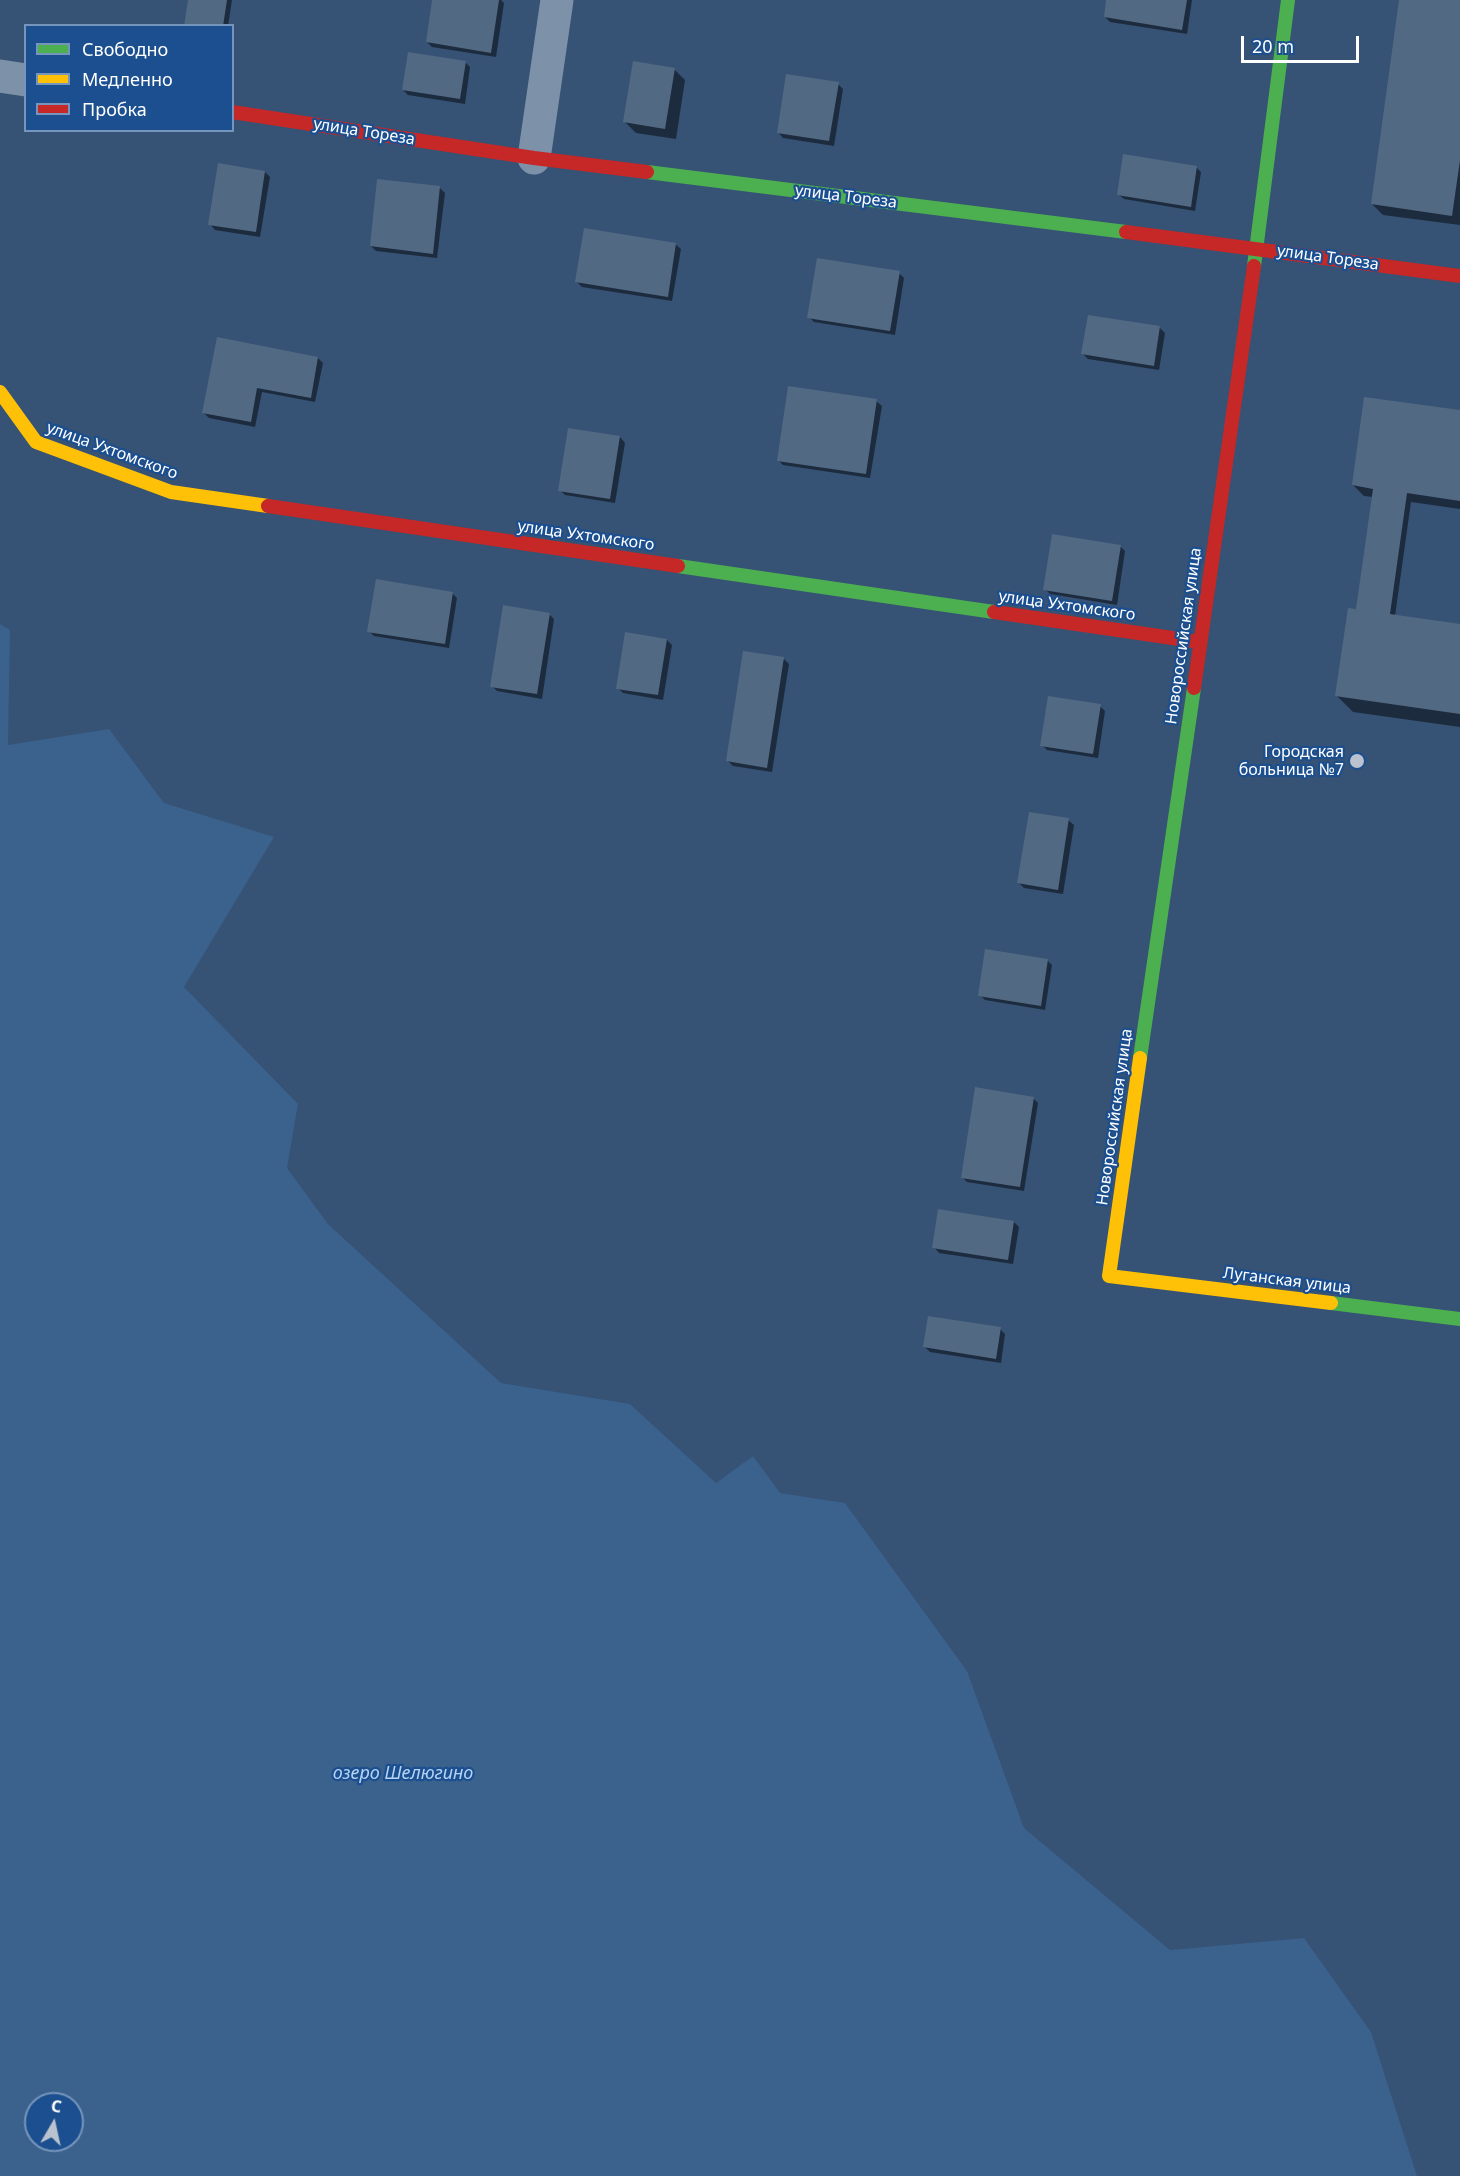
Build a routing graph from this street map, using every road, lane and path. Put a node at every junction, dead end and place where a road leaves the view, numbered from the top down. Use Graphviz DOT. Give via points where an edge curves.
graph roads {
  1 [pos="557,0"];
  2 [pos="1288,0"];
  3 [pos="0,76"];
  4 [pos="24,80"];
  5 [pos="234,112"];
  6 [pos="534,158"];
  7 [pos="1257,248"];
  8 [pos="1460,276"];
  9 [pos="0,392"];
  10 [pos="1200,642"];
  11 [pos="1109,1276"];
  12 [pos="1460,1319"];
  1 -- 6 [label="street"];
  2 -- 7 [label="street, Новороссийская улица"];
  3 -- 4 [label="street"];
  5 -- 6 [label="street, улица Тореза"];
  6 -- 7 [label="street, улица Тореза"];
  7 -- 8 [label="street, улица Тореза"];
  7 -- 10 [label="street, Новороссийская улица"];
  9 -- 10 [label="street, улица Ухтомского" via="36,442 171,492"];
  10 -- 11 [label="street, Новороссийская улица"];
  11 -- 12 [label="street, Луганская улица"];
}
